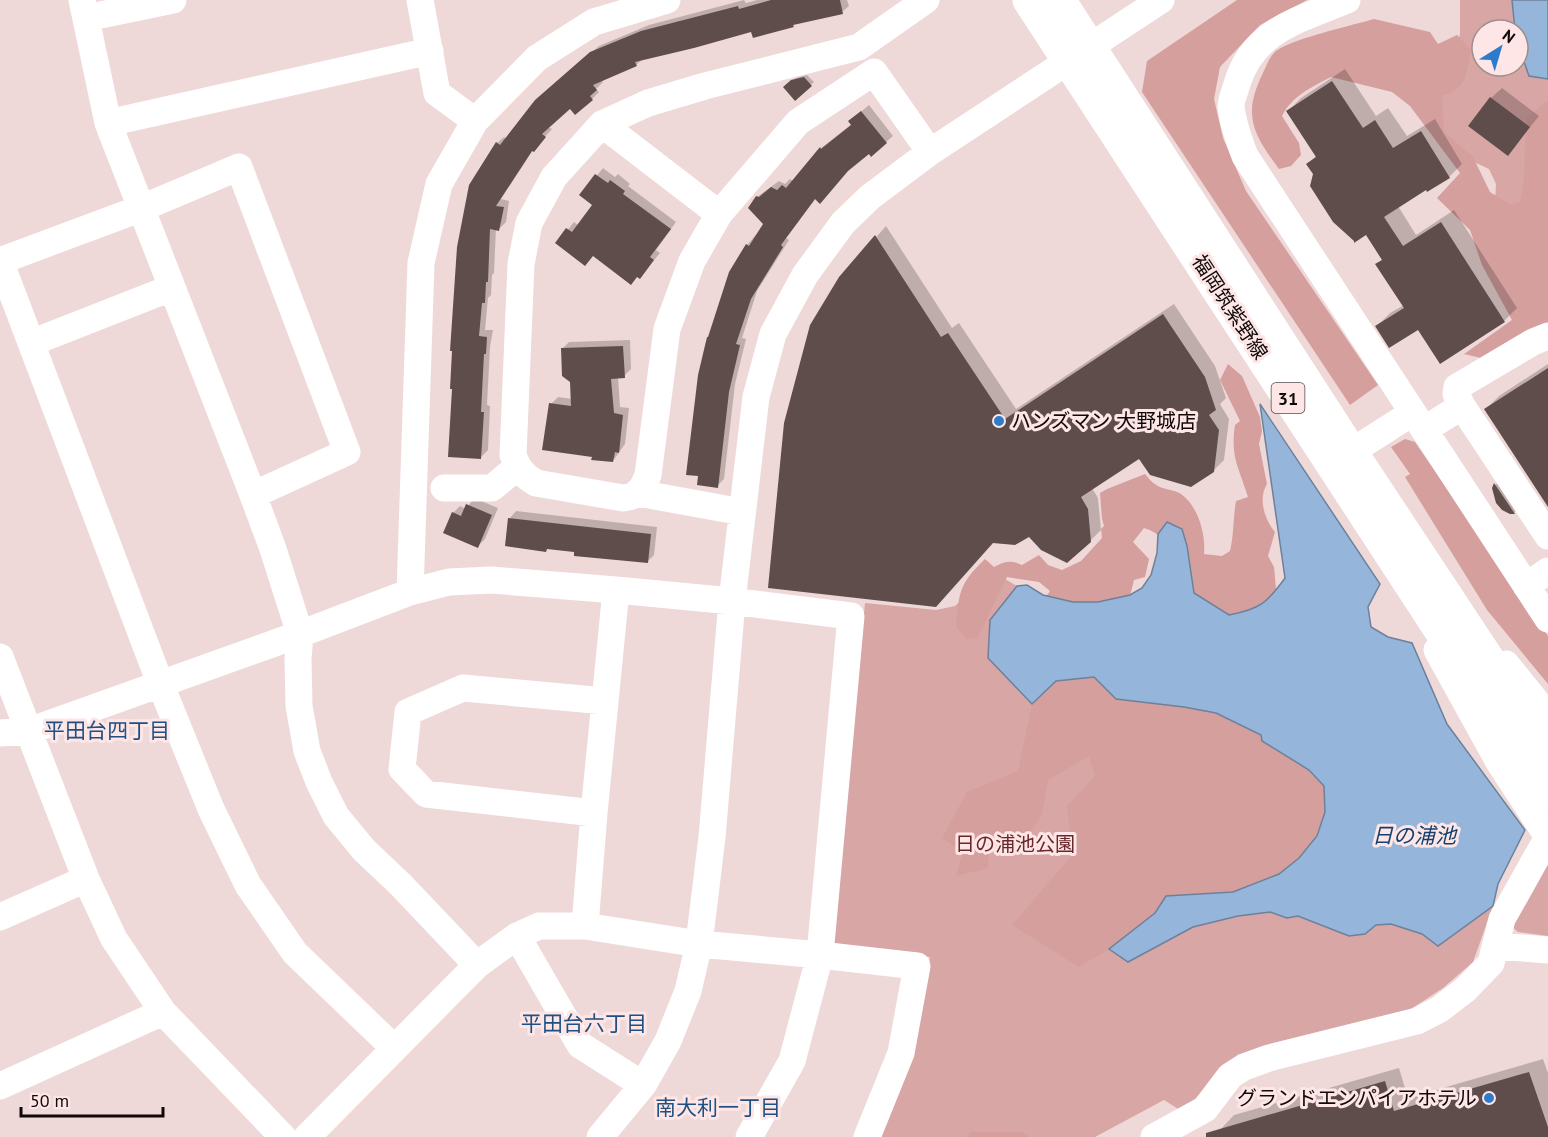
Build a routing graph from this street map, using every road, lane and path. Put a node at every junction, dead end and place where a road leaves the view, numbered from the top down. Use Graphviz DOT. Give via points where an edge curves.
graph roads {
  1 [pos="173,0"];
  2 [pos="420,0"];
  3 [pos="667,0"];
  4 [pos="926,0"];
  5 [pos="1029,0"];
  6 [pos="1059,0"];
  7 [pos="1161,0"];
  8 [pos="1347,0"];
  9 [pos="84,9"];
  10 [pos="859,47"];
  11 [pos="430,51"];
  12 [pos="1080,54"];
  13 [pos="874,72"];
  14 [pos="475,121"];
  15 [pos="108,123"];
  16 [pos="602,124"];
  17 [pos="930,152"];
  18 [pos="142,207"];
  19 [pos="718,214"];
  20 [pos="0,261"];
  21 [pos="171,288"];
  22 [pos="1548,336"];
  23 [pos="32,343"];
  24 [pos="1462,406"];
  25 [pos="1418,422"];
  26 [pos="1351,452"];
  27 [pos="517,467"];
  28 [pos="444,488"];
  29 [pos="638,493"];
  30 [pos="252,495"];
  31 [pos="742,512"];
  32 [pos="1548,536"];
  33 [pos="1537,578"];
  34 [pos="1411,587"];
  35 [pos="616,590"];
  36 [pos="410,592"];
  37 [pos="732,601"];
  38 [pos="1548,619"];
  39 [pos="1469,627"];
  40 [pos="300,633"];
  41 [pos="0,657"];
  42 [pos="160,683"];
  43 [pos="605,701"];
  44 [pos="1548,716"];
  45 [pos="29,731"];
  46 [pos="0,733"];
  47 [pos="1548,750"];
  48 [pos="1548,795"];
  49 [pos="594,813"];
  50 [pos="1548,837"];
  51 [pos="86,879"];
  52 [pos="0,917"];
  53 [pos="585,926"];
  54 [pos="517,936"];
  55 [pos="699,944"];
  56 [pos="1496,946"];
  57 [pos="1548,950"];
  58 [pos="820,955"];
  59 [pos="477,965"];
  60 [pos="163,1012"];
  61 [pos="394,1048"];
  62 [pos="643,1085"];
  63 [pos="0,1086"];
  64 [pos="283,1137"];
  65 [pos="307,1137"];
  66 [pos="600,1137"];
  67 [pos="749,1137"];
  68 [pos="867,1137"];
  69 [pos="1154,1137"];
  1 -- 9 [label="street"];
  2 -- 11 [label="street"];
  3 -- 14 [label="street" via="594,22 537,58"];
  4 -- 10 [label="street"];
  5 -- 12 [label="main road, 福岡筑紫野線 / 31"];
  6 -- 12 [label="main road, 福岡筑紫野線 / 31"];
  7 -- 12 [label="street"];
  8 -- 25 [label="street" via="1279,28 1257,46 1242,69 1231,104 1245,156"];
  9 -- 15 [label="street"];
  10 -- 13 [label="street"];
  10 -- 16 [label="street" via="648,103"];
  11 -- 14 [label="street" via="437,93"];
  11 -- 15 [label="street"];
  12 -- 17 [label="street"];
  12 -- 26 [label="main road, 福岡筑紫野線 / 31"];
  12 -- 34 [label="main road, 福岡筑紫野線 / 31"];
  13 -- 17 [label="street"];
  13 -- 19 [label="street" via="798,122"];
  14 -- 36 [label="street" via="439,184 421,263"];
  15 -- 18 [label="street"];
  16 -- 19 [label="street"];
  16 -- 27 [label="street" via="554,177 529,223 521,264 513,455"];
  17 -- 31 [label="street" via="870,197 843,223 805,275 773,334 756,397"];
  18 -- 20 [label="street"];
  18 -- 21 [label="street"];
  18 -- 30 [label="street" via="239,167 347,452"];
  19 -- 29 [label="street" via="692,261 667,329 648,475"];
  20 -- 23 [label="street"];
  21 -- 23 [label="street"];
  21 -- 30 [label="street"];
  22 -- 24 [label="street" via="1457,387"];
  23 -- 42 [label="street"];
  24 -- 25 [label="street"];
  24 -- 32 [label="street"];
  25 -- 26 [label="street"];
  25 -- 33 [label="street"];
  26 -- 39 [label="main road, 福岡筑紫野線 / 31"];
  27 -- 28 [label="street" via="492,488"];
  27 -- 29 [label="street" via="536,483 623,498"];
  29 -- 31 [label="street"];
  30 -- 40 [label="street"];
  31 -- 37 [label="street"];
  33 -- 38 [label="street"];
  34 -- 48 [label="main road, 福岡筑紫野線 / 31"];
  34 -- 50 [label="street" via="1442,660 1499,762"];
  35 -- 36 [label="street" via="491,580 449,582"];
  35 -- 37 [label="street"];
  35 -- 43 [label="street"];
  36 -- 40 [label="street"];
  37 -- 55 [label="street"];
  37 -- 58 [label="street" via="851,616"];
  39 -- 44 [label="street" via="1515,673"];
  39 -- 47 [label="main road, 福岡筑紫野線 / 31"];
  40 -- 42 [label="street"];
  40 -- 59 [label="street" via="299,706 307,751 336,816 364,850"];
  41 -- 45 [label="street"];
  42 -- 45 [label="street"];
  42 -- 61 [label="street" via="211,809 248,885 295,953"];
  43 -- 49 [label="street"];
  43 -- 49 [label="street" via="463,688 408,712 402,769 426,794"];
  45 -- 46 [label="street"];
  45 -- 51 [label="street"];
  49 -- 53 [label="street"];
  50 -- 56 [label="street" via="1502,920"];
  51 -- 52 [label="street"];
  51 -- 60 [label="street" via="114,939"];
  53 -- 54 [label="street" via="539,926"];
  53 -- 55 [label="street"];
  54 -- 59 [label="street"];
  54 -- 62 [label="street" via="579,1045"];
  55 -- 58 [label="street"];
  55 -- 62 [label="street" via="688,991 668,1041"];
  56 -- 57 [label="street"];
  56 -- 69 [label="street" via="1491,963 1440,1009 1417,1021 1244,1067 1230,1076 1204,1109"];
  58 -- 67 [label="street" via="792,1061"];
  58 -- 68 [label="street" via="917,966 901,1053"];
  59 -- 61 [label="street"];
  60 -- 63 [label="street"];
  60 -- 64 [label="street"];
  61 -- 65 [label="street"];
  62 -- 66 [label="street"];
}
